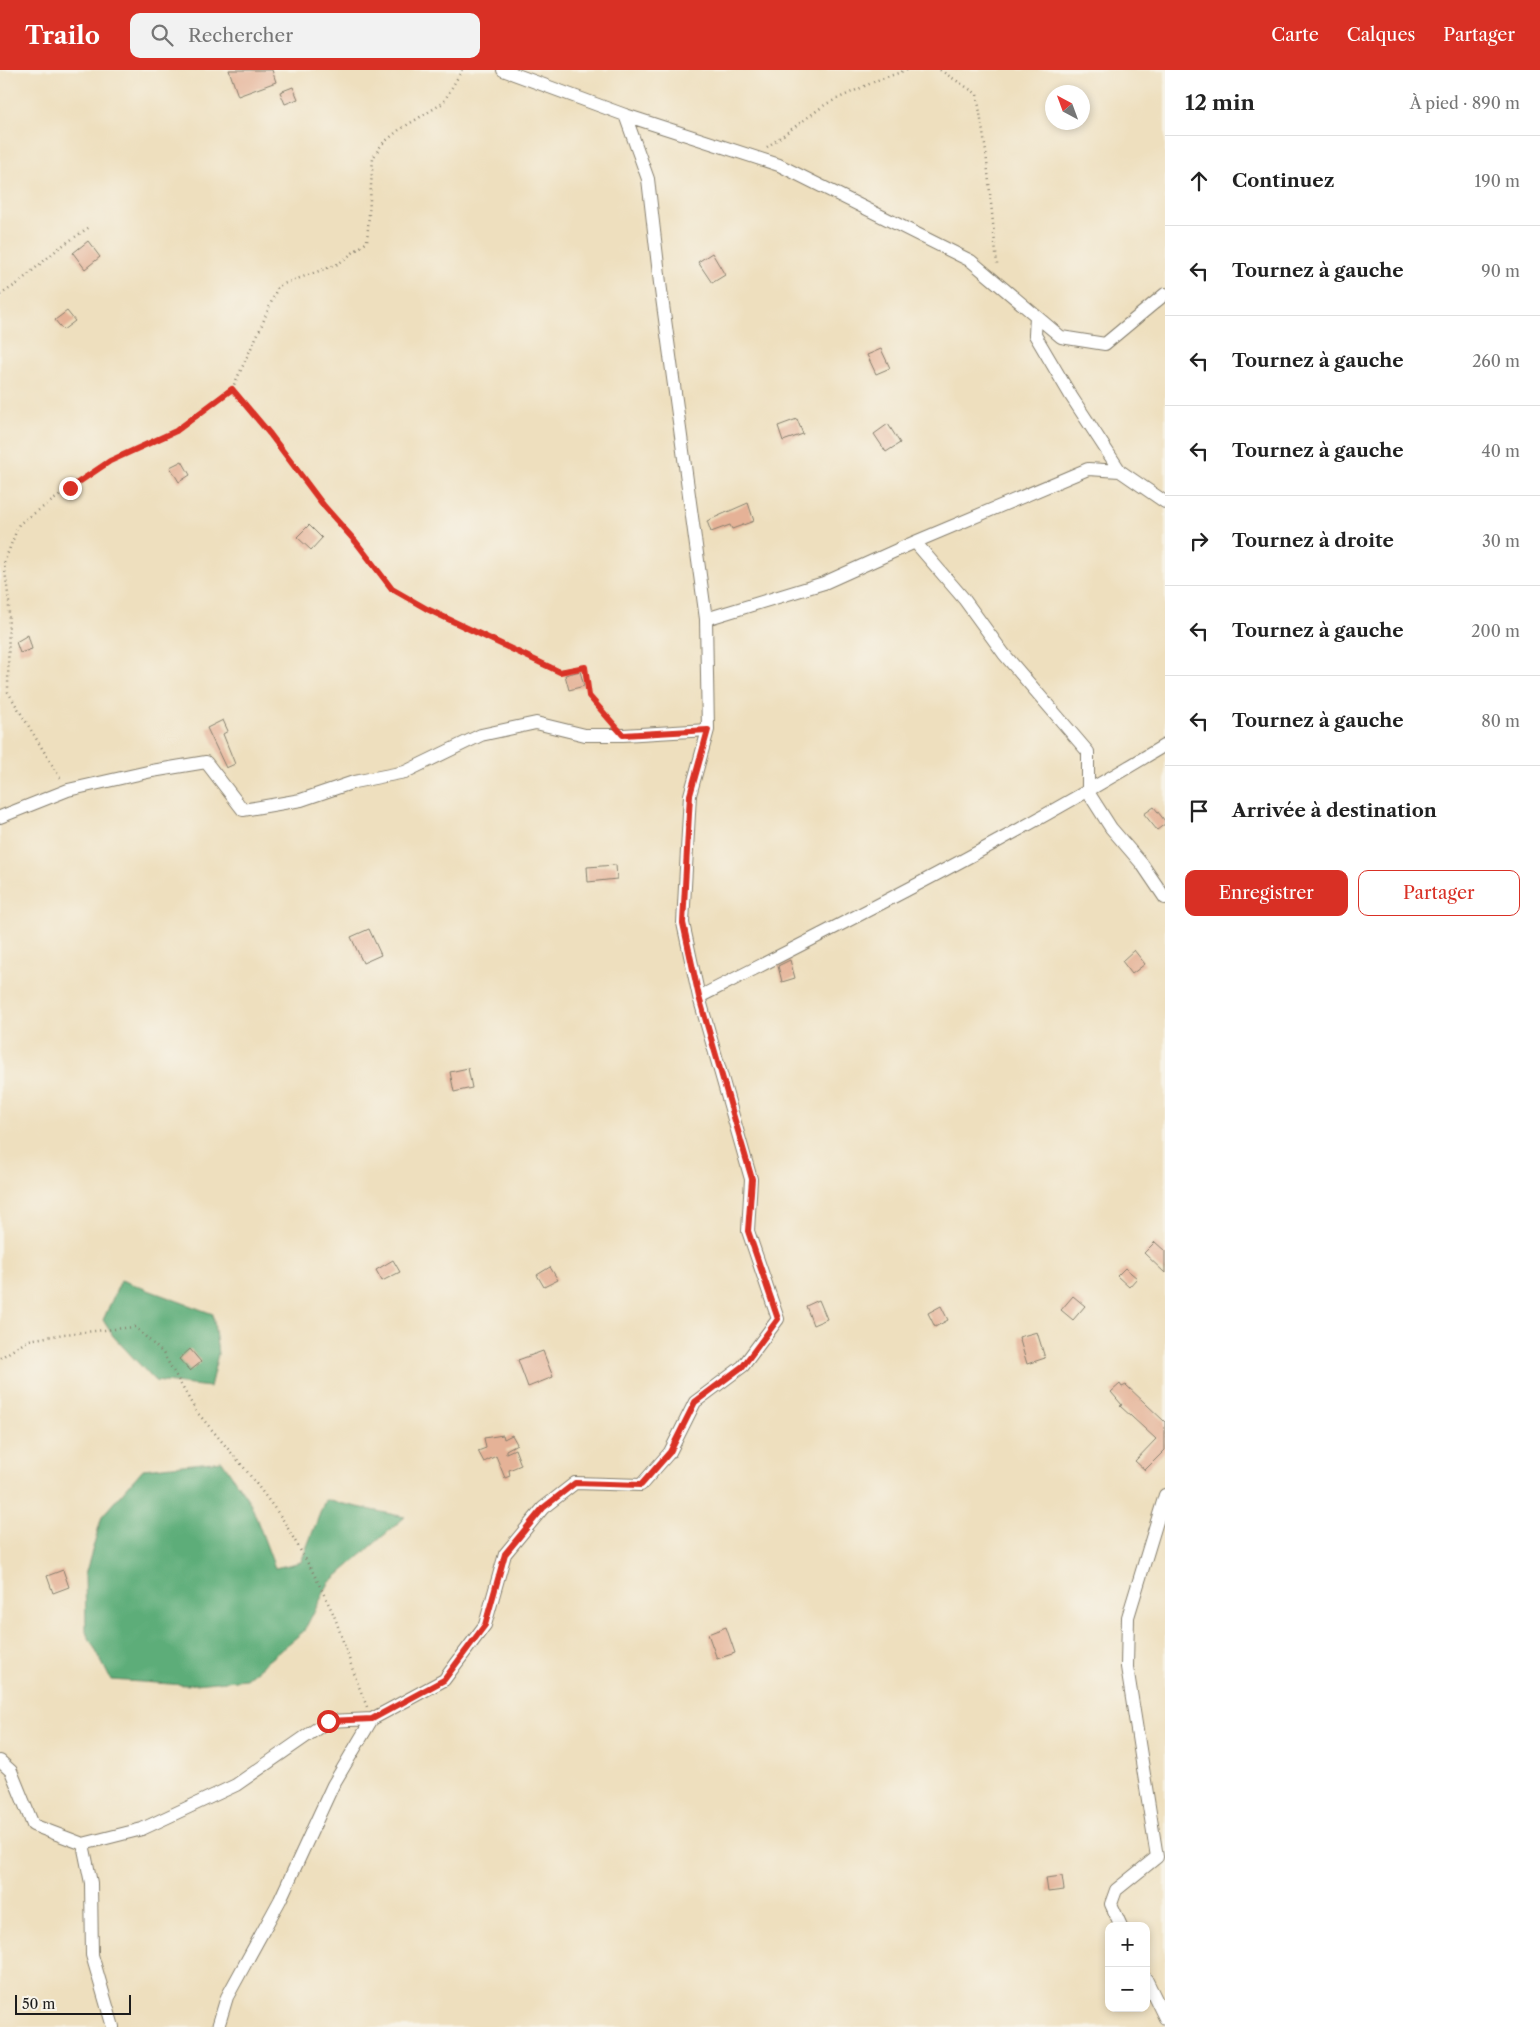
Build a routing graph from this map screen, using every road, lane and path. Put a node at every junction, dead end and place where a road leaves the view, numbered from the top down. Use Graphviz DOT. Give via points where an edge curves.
graph roads {
  1 [pos="462,70"];
  2 [pos="503,70"];
  3 [pos="907,70"];
  4 [pos="940,70"];
  5 [pos="625,115"];
  6 [pos="754,157"];
  7 [pos="91,226"];
  8 [pos="1000,286"];
  9 [pos="1165,294"];
  10 [pos="0,295"];
  11 [pos="1036,316"];
  12 [pos="232,389"];
  13 [pos="1120,471"];
  14 [pos="1165,502"];
  15 [pos="915,542"];
  16 [pos="706,619"];
  17 [pos="708,730"];
  18 [pos="623,735"];
  19 [pos="1165,745"];
  20 [pos="68,790"];
  21 [pos="1088,792"];
  22 [pos="0,817"];
  23 [pos="1165,898"];
  24 [pos="699,997"];
  25 [pos="0,1358"];
  26 [pos="1165,1495"];
  27 [pos="372,1719"];
  28 [pos="0,1761"];
  29 [pos="83,1844"];
  30 [pos="1161,1854"];
  31 [pos="1120,1922"];
  32 [pos="1150,1987"];
  33 [pos="1165,2018"];
  34 [pos="113,2027"];
  35 [pos="218,2027"];
  1 -- 12 [label="path" via="443,103 399,130 382,144 373,158 367,242 338,264 278,286"];
  2 -- 5 [label="street"];
  3 -- 6 [label="path" via="826,104"];
  4 -- 8 [label="path" via="977,94"];
  5 -- 6 [label="street"];
  5 -- 16 [label="street" via="648,179"];
  6 -- 8 [label="street" via="779,165 971,261"];
  7 -- 10 [label="path"];
  8 -- 11 [label="street"];
  9 -- 11 [label="street" via="1105,344 1061,337"];
  11 -- 13 [label="street" via="1035,335"];
  12 -- 18 [label="path" via="392,589 560,672 585,667 589,696"];
  12 -- 20 [label="path" via="176,431 110,461 19,524 4,563 9,602 8,692"];
  13 -- 14 [label="street"];
  13 -- 15 [label="street" via="1088,469"];
  15 -- 16 [label="street" via="824,583"];
  15 -- 21 [label="street" via="964,599 1004,654 1088,752"];
  16 -- 17 [label="street"];
  17 -- 18 [label="street"];
  17 -- 24 [label="street" via="690,795 683,923"];
  18 -- 20 [label="street" via="585,735 536,723 481,734 405,772 354,782 301,800 243,810 206,762"];
  19 -- 21 [label="street"];
  20 -- 22 [label="street"];
  21 -- 23 [label="street" via="1111,828 1142,864"];
  21 -- 24 [label="street"];
  24 -- 27 [label="street" via="752,1179 748,1231 778,1319 743,1366 695,1402 670,1452 641,1485 575,1483 543,1508 505,1554 485,1625 444,1680"];
  25 -- 27 [label="path" via="29,1340 64,1334 135,1327 149,1340 162,1353 196,1411 282,1518 334,1614"];
  26 -- 30 [label="street" via="1128,1618 1127,1667"];
  27 -- 29 [label="street" via="328,1721 236,1785 142,1828"];
  27 -- 35 [label="street" via="333,1785 280,1900 227,1997"];
  28 -- 29 [label="street" via="11,1771 33,1825"];
  29 -- 34 [label="street" via="92,1883 92,1955"];
  30 -- 31 [label="street" via="1116,1890 1111,1904"];
  32 -- 33 [label="street"];
}
